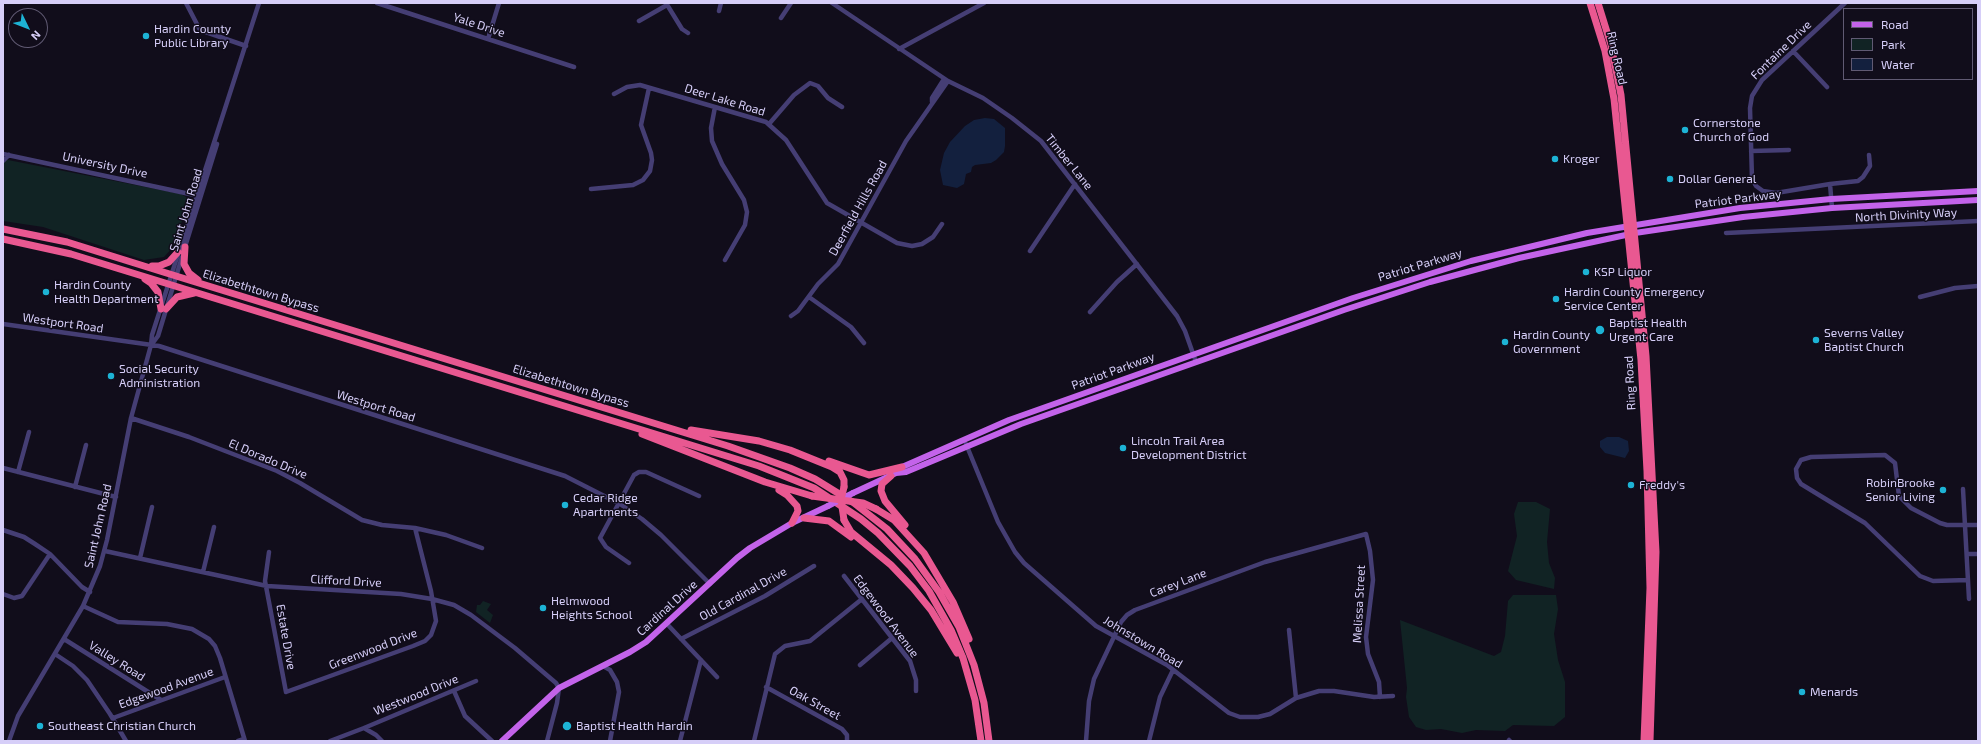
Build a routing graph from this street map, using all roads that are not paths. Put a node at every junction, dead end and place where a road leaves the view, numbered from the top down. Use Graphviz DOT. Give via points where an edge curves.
graph roads {
  1 [pos="186,3"];
  2 [pos="259,3"];
  3 [pos="377,3"];
  4 [pos="499,3"];
  5 [pos="721,3"];
  6 [pos="791,3"];
  7 [pos="832,3"];
  8 [pos="984,3"];
  9 [pos="1590,3"];
  10 [pos="1598,3"];
  11 [pos="1844,3"];
  12 [pos="667,4"];
  13 [pos="719,11"];
  14 [pos="781,18"];
  15 [pos="639,21"];
  16 [pos="688,33"];
  17 [pos="488,39"];
  18 [pos="246,46"];
  19 [pos="899,49"];
  20 [pos="1793,51"];
  21 [pos="574,67"];
  22 [pos="946,80"];
  23 [pos="1827,87"];
  24 [pos="649,88"];
  25 [pos="614,94"];
  26 [pos="715,107"];
  27 [pos="842,107"];
  28 [pos="769,124"];
  29 [pos="1789,150"];
  30 [pos="1751,151"];
  31 [pos="3,154"];
  32 [pos="9,155"];
  33 [pos="1869,155"];
  34 [pos="3,161"];
  35 [pos="1075,184"];
  36 [pos="1830,184"];
  37 [pos="591,188"];
  38 [pos="1978,191"];
  39 [pos="199,196"];
  40 [pos="1831,199"];
  41 [pos="1978,200"];
  42 [pos="1832,208"];
  43 [pos="1978,221"];
  44 [pos="860,223"];
  45 [pos="942,224"];
  46 [pos="1631,225"];
  47 [pos="3,229"];
  48 [pos="1632,233"];
  49 [pos="1726,233"];
  50 [pos="3,239"];
  51 [pos="185,247"];
  52 [pos="1030,251"];
  53 [pos="178,252"];
  54 [pos="725,260"];
  55 [pos="133,263"];
  56 [pos="1137,264"];
  57 [pos="130,272"];
  58 [pos="174,275"];
  59 [pos="171,285"];
  60 [pos="207,285"];
  61 [pos="1978,286"];
  62 [pos="204,295"];
  63 [pos="809,297"];
  64 [pos="1920,297"];
  65 [pos="163,309"];
  66 [pos="1090,312"];
  67 [pos="792,316"];
  68 [pos="3,324"];
  69 [pos="864,343"];
  70 [pos="151,345"];
  71 [pos="1193,354"];
  72 [pos="1196,362"];
  73 [pos="591,404"];
  74 [pos="131,418"];
  75 [pos="605,418"];
  76 [pos="29,432"];
  77 [pos="964,439"];
  78 [pos="86,445"];
  79 [pos="967,446"];
  80 [pos="790,450"];
  81 [pos="902,467"];
  82 [pos="3,468"];
  83 [pos="18,472"];
  84 [pos="894,474"];
  85 [pos="764,482"];
  86 [pos="74,487"];
  87 [pos="1963,489"];
  88 [pos="699,496"];
  89 [pos="116,497"];
  90 [pos="841,500"];
  91 [pos="620,504"];
  92 [pos="828,506"];
  93 [pos="152,507"];
  94 [pos="804,518"];
  95 [pos="792,523"];
  96 [pos="1978,525"];
  97 [pos="1965,526"];
  98 [pos="214,527"];
  99 [pos="415,528"];
  100 [pos="3,530"];
  101 [pos="1366,534"];
  102 [pos="482,548"];
  103 [pos="105,550"];
  104 [pos="269,552"];
  105 [pos="874,552"];
  106 [pos="924,553"];
  107 [pos="50,554"];
  108 [pos="1967,554"];
  109 [pos="1978,554"];
  110 [pos="140,558"];
  111 [pos="629,563"];
  112 [pos="814,566"];
  113 [pos="204,572"];
  114 [pos="844,576"];
  115 [pos="1968,580"];
  116 [pos="710,584"];
  117 [pos="267,586"];
  118 [pos="90,592"];
  119 [pos="3,594"];
  120 [pos="432,599"];
  121 [pos="862,599"];
  122 [pos="1969,599"];
  123 [pos="83,606"];
  124 [pos="667,624"];
  125 [pos="1289,630"];
  126 [pos="1114,637"];
  127 [pos="681,638"];
  128 [pos="892,638"];
  129 [pos="64,640"];
  130 [pos="55,654"];
  131 [pos="701,660"];
  132 [pos="860,665"];
  133 [pos="603,666"];
  134 [pos="966,670"];
  135 [pos="1173,670"];
  136 [pos="225,677"];
  137 [pos="717,677"];
  138 [pos="978,678"];
  139 [pos="476,681"];
  140 [pos="766,687"];
  141 [pos="559,688"];
  142 [pos="454,691"];
  143 [pos="916,691"];
  144 [pos="286,692"];
  145 [pos="1393,696"];
  146 [pos="1380,697"];
  147 [pos="1296,698"];
  148 [pos="161,700"];
  149 [pos="113,718"];
  150 [pos="364,728"];
  151 [pos="4,737"];
  152 [pos="9,740"];
  153 [pos="244,740"];
  154 [pos="126,741"];
  155 [pos="238,741"];
  156 [pos="330,741"];
  157 [pos="382,741"];
  158 [pos="492,741"];
  159 [pos="502,741"];
  160 [pos="547,741"];
  161 [pos="610,741"];
  162 [pos="680,741"];
  163 [pos="754,741"];
  164 [pos="847,741"];
  165 [pos="980,741"];
  166 [pos="989,741"];
  167 [pos="1086,741"];
  168 [pos="1150,741"];
  169 [pos="1644,741"];
  170 [pos="1650,741"];
  1 -- 18 [label="street" via="200,30"];
  2 -- 18 [label="street, Saint John Road"];
  3 -- 17 [label="street, Yale Drive"];
  4 -- 17 [label="street"];
  5 -- 13 [label="street"];
  6 -- 14 [label="street"];
  7 -- 19 [label="street, Timber Lane"];
  8 -- 19 [label="street"];
  9 -- 46 [label="highway, Ring Road" via="1603,43 1612,87"];
  10 -- 46 [label="highway, Ring Road" via="1619,82"];
  11 -- 20 [label="street, Fontaine Drive"];
  12 -- 15 [label="street"];
  12 -- 16 [label="street" via="682,29"];
  17 -- 21 [label="street, Yale Drive"];
  18 -- 39 [label="street, Saint John Road"];
  19 -- 22 [label="street, Timber Lane"];
  20 -- 23 [label="street"];
  20 -- 30 [label="street, Fontaine Drive" via="1762,80 1752,96"];
  22 -- 35 [label="street, Timber Lane" via="982,98 1027,130 1045,146"];
  22 -- 44 [label="street, Deerfield Hills Road" via="906,141"];
  24 -- 25 [label="street, Deer Lake Road" via="631,85"];
  24 -- 26 [label="street, Deer Lake Road"];
  24 -- 37 [label="street" via="642,125 651,153 650,171 643,180 633,186"];
  26 -- 28 [label="street, Deer Lake Road"];
  26 -- 54 [label="street" via="711,128 712,141 748,212 745,225"];
  27 -- 28 [label="street" via="828,98 818,86 810,83 794,95"];
  28 -- 44 [label="street, Deer Lake Road" via="786,140 823,200"];
  29 -- 30 [label="street"];
  30 -- 36 [label="street, Fontaine Drive" via="1752,179 1762,191 1776,193"];
  31 -- 32 [label="street, University Drive"];
  32 -- 34 [label="street"];
  32 -- 39 [label="street, University Drive"];
  33 -- 36 [label="street, Fontaine Drive" via="1870,166 1858,181"];
  35 -- 52 [label="street"];
  35 -- 56 [label="street, Timber Lane"];
  36 -- 40 [label="street"];
  38 -- 40 [label="main road, Patriot Parkway"];
  39 -- 51 [label="street, Saint John Road"];
  39 -- 53 [label="street, Saint John Road"];
  40 -- 42 [label="street"];
  40 -- 46 [label="main road, Patriot Parkway" via="1740,208"];
  41 -- 42 [label="main road, Patriot Parkway"];
  42 -- 48 [label="main road, Patriot Parkway" via="1743,217"];
  43 -- 49 [label="street, North Divinity Way"];
  44 -- 45 [label="street, Deer Lake Road" via="897,243 912,246 930,240"];
  44 -- 63 [label="street, Deerfield Hills Road" via="838,264"];
  46 -- 48 [label="highway, Ring Road"];
  46 -- 71 [label="main road, Patriot Parkway" via="1531,246 1409,280"];
  47 -- 55 [label="highway, Elizabethtown Bypass" via="60,241"];
  48 -- 72 [label="main road, Patriot Parkway" via="1519,258 1430,282"];
  48 -- 169 [label="highway, Ring Road" via="1650,534"];
  48 -- 170 [label="highway, Ring Road" via="1646,356 1655,545"];
  50 -- 57 [label="highway, Elizabethtown Bypass" via="48,248"];
  51 -- 58 [label="street, Saint John Road"];
  51 -- 60 [label="highway" via="183,259 186,269"];
  53 -- 55 [label="highway" via="169,262 159,266"];
  53 -- 58 [label="street, Saint John Road"];
  55 -- 58 [label="highway, Elizabethtown Bypass"];
  56 -- 66 [label="street"];
  56 -- 71 [label="street, Timber Lane" via="1177,316"];
  57 -- 59 [label="highway, Elizabethtown Bypass"];
  57 -- 65 [label="highway" via="155,287"];
  58 -- 59 [label="street, Saint John Road"];
  58 -- 60 [label="highway, Elizabethtown Bypass"];
  59 -- 62 [label="highway, Elizabethtown Bypass"];
  59 -- 65 [label="street, Saint John Road"];
  60 -- 73 [label="highway, Elizabethtown Bypass"];
  61 -- 64 [label="street" via="1954,288"];
  62 -- 65 [label="highway" via="182,295"];
  62 -- 75 [label="highway, Elizabethtown Bypass"];
  63 -- 67 [label="street, Deerfield Hills Road"];
  63 -- 69 [label="street" via="851,327"];
  65 -- 70 [label="street, Saint John Road" via="158,336"];
  68 -- 70 [label="street, Westport Road"];
  70 -- 74 [label="street, Saint John Road"];
  70 -- 91 [label="street, Westport Road" via="556,473"];
  71 -- 72 [label="street, Timber Lane"];
  71 -- 77 [label="main road, Patriot Parkway" via="1009,420"];
  72 -- 79 [label="main road, Patriot Parkway" via="1021,424"];
  73 -- 80 [label="highway" via="698,432 759,441"];
  73 -- 138 [label="highway, Elizabethtown Bypass" via="790,468 831,488 865,511 901,543 935,586 959,627"];
  74 -- 89 [label="street, Saint John Road"];
  74 -- 99 [label="street, El Dorado Drive" via="277,471 362,520"];
  75 -- 85 [label="highway"];
  75 -- 134 [label="highway, Elizabethtown Bypass" via="782,474 823,493 861,518 896,550 926,587 951,630"];
  76 -- 83 [label="street"];
  77 -- 79 [label="street, Johnstown Road"];
  77 -- 81 [label="main road, Patriot Parkway"];
  78 -- 86 [label="street"];
  79 -- 84 [label="main road, Patriot Parkway" via="906,472"];
  79 -- 126 [label="street, Johnstown Road" via="998,522 1014,552 1096,626"];
  80 -- 81 [label="highway" via="863,474 877,474"];
  80 -- 90 [label="highway, bridge" via="840,472 844,480"];
  81 -- 84 [label="main road, Patriot Parkway"];
  82 -- 83 [label="street"];
  83 -- 86 [label="street"];
  84 -- 90 [label="main road, Patriot Parkway, bridge"];
  84 -- 106 [label="highway" via="882,484 881,492"];
  85 -- 90 [label="highway, bridge" via="812,496"];
  85 -- 95 [label="highway" via="787,495 798,506"];
  86 -- 89 [label="street"];
  87 -- 97 [label="street"];
  88 -- 91 [label="street" via="642,471 634,475"];
  89 -- 103 [label="street, Saint John Road"];
  90 -- 92 [label="main road, Patriot Parkway, bridge"];
  90 -- 105 [label="highway, bridge" via="844,520 851,532"];
  90 -- 106 [label="highway, bridge" via="863,503 894,520"];
  91 -- 111 [label="street" via="602,533 601,540 606,547"];
  91 -- 116 [label="street, Westport Road" via="661,535"];
  92 -- 94 [label="main road, Cardinal Drive"];
  93 -- 110 [label="street"];
  94 -- 95 [label="main road, Cardinal Drive"];
  94 -- 105 [label="highway" via="829,521"];
  95 -- 116 [label="main road, Cardinal Drive" via="750,548"];
  96 -- 97 [label="street"];
  97 -- 108 [label="street"];
  97 -- 115 [label="street" via="1940,523 1920,514 1903,501 1897,489 1895,463 1886,455 1810,457 1797,464 1795,474 1801,484 1866,522 1920,576 1934,581"];
  98 -- 113 [label="street"];
  99 -- 102 [label="street, El Dorado Drive" via="446,535"];
  99 -- 120 [label="street, Greenwood Drive"];
  100 -- 107 [label="street" via="24,537"];
  101 -- 126 [label="street, Carey Lane" via="1265,562 1135,610 1124,618"];
  101 -- 146 [label="street, Melissa Street" via="1373,574 1366,637 1368,654 1379,682"];
  103 -- 110 [label="street, Clifford Drive"];
  103 -- 118 [label="street, Saint John Road"];
  104 -- 117 [label="street, Estate Drive" via="265,581"];
  105 -- 134 [label="highway" via="905,579 931,610"];
  106 -- 138 [label="highway" via="942,580 963,623 974,654"];
  107 -- 118 [label="street"];
  107 -- 119 [label="street" via="22,596 14,598"];
  108 -- 109 [label="street"];
  108 -- 115 [label="street"];
  110 -- 113 [label="street, Clifford Drive"];
  112 -- 127 [label="street, Old Cardinal Drive" via="765,596"];
  113 -- 117 [label="street, Clifford Drive"];
  114 -- 121 [label="street, Edgewood Avenue"];
  115 -- 122 [label="street"];
  116 -- 124 [label="main road, Cardinal Drive"];
  117 -- 120 [label="street, Clifford Drive" via="401,594"];
  117 -- 144 [label="street, Estate Drive"];
  118 -- 123 [label="street, Saint John Road"];
  120 -- 141 [label="street, Clifford Drive" via="454,605 471,615 555,681"];
  120 -- 144 [label="street, Greenwood Drive" via="436,624 425,641"];
  121 -- 128 [label="street, Edgewood Avenue"];
  121 -- 140 [label="street" via="810,641 780,649 774,658"];
  123 -- 129 [label="street, Saint John Road"];
  123 -- 136 [label="street" via="122,622 167,624 201,633 215,646"];
  124 -- 127 [label="street"];
  124 -- 133 [label="main road, Cardinal Drive" via="638,648"];
  125 -- 147 [label="street"];
  126 -- 135 [label="street, Johnstown Road"];
  126 -- 167 [label="street, Carey Lane" via="1094,679 1089,701"];
  127 -- 131 [label="street"];
  128 -- 132 [label="street"];
  128 -- 143 [label="street, Edgewood Avenue" via="912,665"];
  129 -- 130 [label="street, Saint John Road"];
  129 -- 148 [label="street, Valley Road"];
  130 -- 149 [label="street" via="73,666 87,680"];
  130 -- 152 [label="street, Saint John Road" via="18,716"];
  131 -- 137 [label="street"];
  131 -- 162 [label="street"];
  133 -- 141 [label="main road, Cardinal Drive"];
  133 -- 161 [label="street" via="610,670 619,688 619,701"];
  134 -- 165 [label="highway, Elizabethtown Bypass" via="975,700"];
  135 -- 147 [label="street, Johnstown Road" via="1223,709 1240,717 1264,716"];
  135 -- 168 [label="street" via="1160,697"];
  136 -- 148 [label="street, Edgewood Avenue"];
  136 -- 153 [label="street"];
  138 -- 166 [label="highway, Elizabethtown Bypass"];
  139 -- 142 [label="street, Westwood Drive"];
  140 -- 163 [label="street"];
  140 -- 164 [label="street, Oak Street" via="842,729 847,734"];
  141 -- 159 [label="main road, Cardinal Drive"];
  141 -- 160 [label="street"];
  142 -- 150 [label="street, Westwood Drive"];
  142 -- 158 [label="street" via="465,716"];
  145 -- 146 [label="street, Johnstown Road"];
  146 -- 147 [label="street, Johnstown Road" via="1327,691 1312,692"];
  148 -- 149 [label="street, Edgewood Avenue"];
  149 -- 154 [label="street"];
  150 -- 156 [label="street, Westwood Drive"];
  150 -- 157 [label="street"];
  151 -- 152 [label="street"];
  153 -- 155 [label="street"];
}
